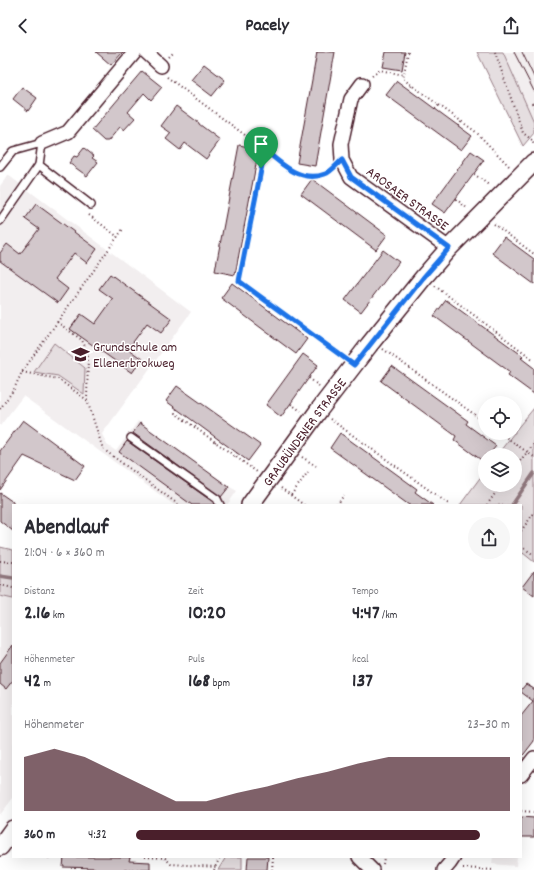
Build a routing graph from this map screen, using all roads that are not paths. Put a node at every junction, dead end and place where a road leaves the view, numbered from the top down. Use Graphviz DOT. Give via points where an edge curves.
graph roads {
  1 [pos="135,52"];
  2 [pos="146,52"];
  3 [pos="161,66"];
  4 [pos="362,84"];
  5 [pos="42,144"];
  6 [pos="534,162"];
  7 [pos="39,164"];
  8 [pos="0,167"];
  9 [pos="91,205"];
  10 [pos="0,221"];
  11 [pos="449,248"];
  12 [pos="131,438"];
  13 [pos="220,504"];
  14 [pos="251,504"];
  15 [pos="534,758"];
  16 [pos="522,774"];
  17 [pos="12,830"];
  18 [pos="0,847"];
  19 [pos="360,858"];
  20 [pos="372,870"];
  1 -- 5 [label="street" via="68,132"];
  2 -- 3 [label="street"];
  4 -- 11 [label="street, AROSAER STRASSE" via="351,99 342,144 342,160 351,177"];
  5 -- 7 [label="lane"];
  5 -- 8 [label="lane" via="13,151"];
  6 -- 11 [label="street, GRAUBÜNDENER STRASSE"];
  7 -- 9 [label="lane"];
  7 -- 10 [label="lane"];
  11 -- 14 [label="street, GRAUBÜNDENER STRASSE" via="372,341"];
  12 -- 13 [label="lane" via="217,499"];
  15 -- 16 [label="street"];
  17 -- 18 [label="street"];
  19 -- 20 [label="street"];
}
